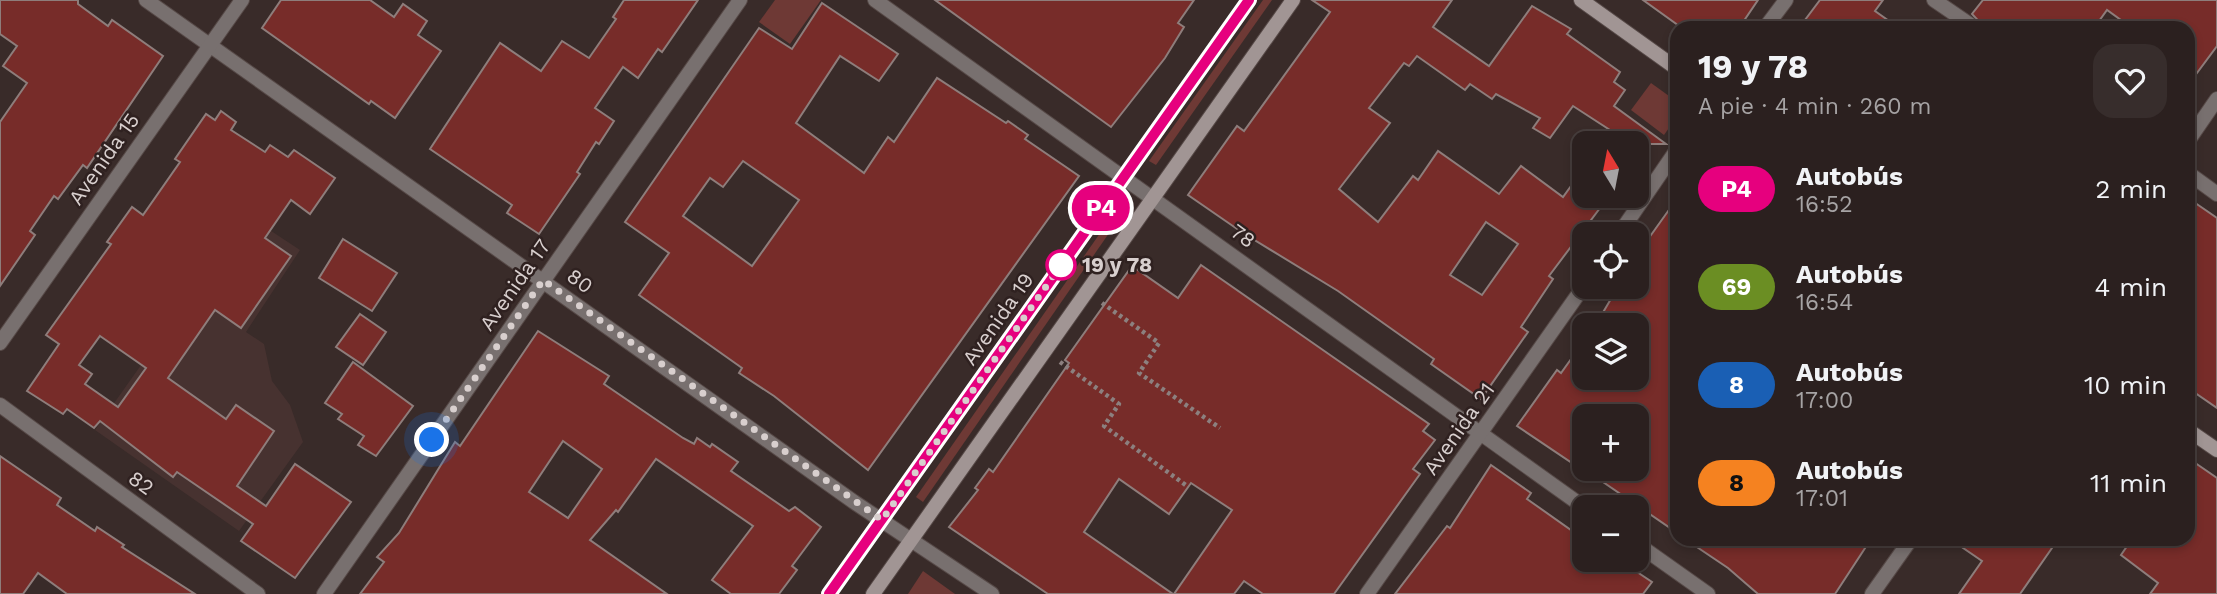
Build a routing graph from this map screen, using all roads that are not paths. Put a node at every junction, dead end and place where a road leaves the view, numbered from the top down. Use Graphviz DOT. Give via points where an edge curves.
graph roads {
  1 [pos="146,0"];
  2 [pos="242,0"];
  3 [pos="740,0"];
  4 [pos="875,0"];
  5 [pos="1249,0"];
  6 [pos="1293,0"];
  7 [pos="1581,0"];
  8 [pos="1786,0"];
  9 [pos="1934,0"];
  10 [pos="1770,21"];
  11 [pos="1965,21"];
  12 [pos="210,46"];
  13 [pos="1670,64"];
  14 [pos="2217,99"];
  15 [pos="2195,131"];
  16 [pos="1670,160"];
  17 [pos="1123,177"];
  18 [pos="2195,178"];
  19 [pos="2217,194"];
  20 [pos="1152,196"];
  21 [pos="1627,222"];
  22 [pos="543,280"];
  23 [pos="1575,299"];
  24 [pos="0,343"];
  25 [pos="0,405"];
  26 [pos="1481,435"];
  27 [pos="2195,435"];
  28 [pos="2217,450"];
  29 [pos="1572,499"];
  30 [pos="882,520"];
  31 [pos="912,540"];
  32 [pos="1906,546"];
  33 [pos="1649,553"];
  34 [pos="258,594"];
  35 [pos="324,594"];
  36 [pos="829,594"];
  37 [pos="873,594"];
  38 [pos="992,594"];
  39 [pos="1367,594"];
  40 [pos="1709,594"];
  41 [pos="1872,594"];
  1 -- 12 [label="street, 80"];
  2 -- 12 [label="street, Avenida 15"];
  3 -- 22 [label="street, Avenida 17"];
  4 -- 17 [label="street, 78"];
  5 -- 17 [label="main road, Avenida 19"];
  6 -- 20 [label="main road"];
  7 -- 13 [label="main road"];
  8 -- 10 [label="street"];
  9 -- 11 [label="street"];
  12 -- 22 [label="street, 80"];
  12 -- 24 [label="street, Avenida 15"];
  14 -- 15 [label="street"];
  16 -- 21 [label="street"];
  17 -- 20 [label="street, 78"];
  17 -- 30 [label="main road, Avenida 19"];
  18 -- 19 [label="street"];
  20 -- 26 [label="street, 78"];
  20 -- 31 [label="main road"];
  22 -- 30 [label="street, 80"];
  22 -- 35 [label="street, Avenida 17"];
  23 -- 26 [label="street, Avenida 21"];
  25 -- 34 [label="street, 82"];
  26 -- 29 [label="street, 78"];
  26 -- 39 [label="street, Avenida 21"];
  27 -- 28 [label="main road"];
  30 -- 31 [label="street, 80"];
  30 -- 36 [label="main road, Avenida 19"];
  31 -- 37 [label="main road"];
  31 -- 38 [label="street, 80"];
  32 -- 41 [label="street"];
  33 -- 40 [label="street"];
}
